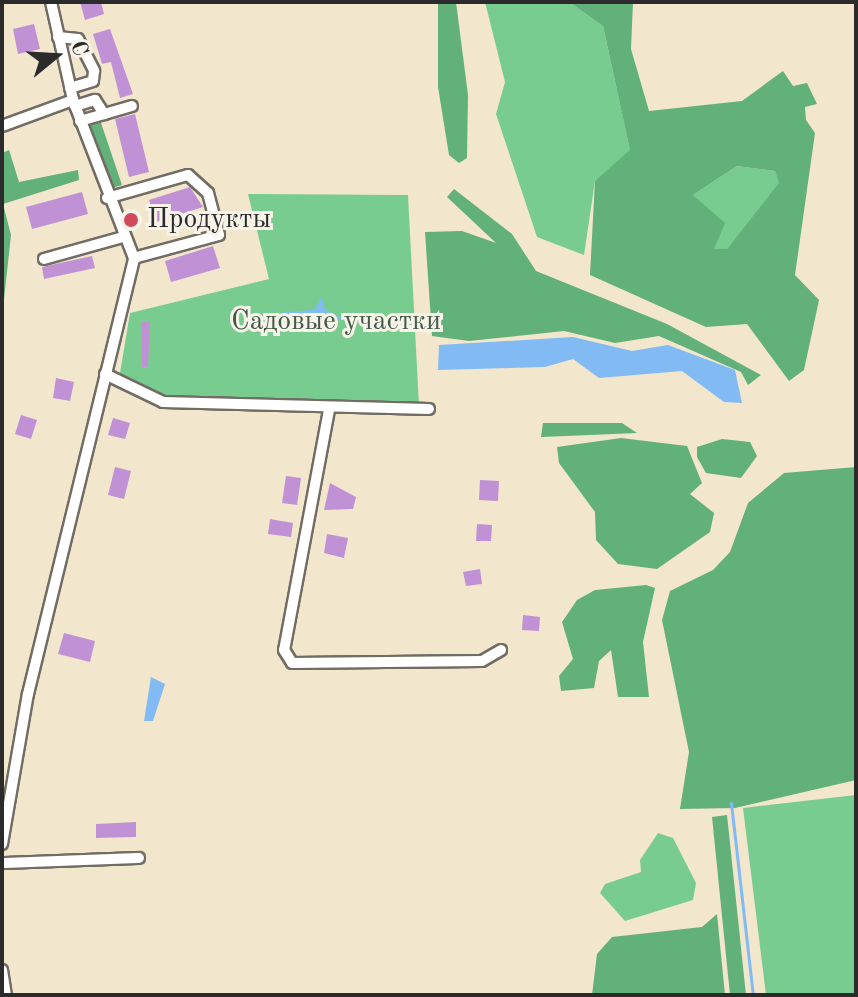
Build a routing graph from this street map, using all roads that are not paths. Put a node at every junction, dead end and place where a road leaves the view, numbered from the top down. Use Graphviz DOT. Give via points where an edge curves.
graph roads {
  1 [pos="51,2"];
  2 [pos="58,37"];
  3 [pos="70,88"];
  4 [pos="74,103"];
  5 [pos="132,106"];
  6 [pos="104,114"];
  7 [pos="80,121"];
  8 [pos="2,126"];
  9 [pos="107,198"];
  10 [pos="123,237"];
  11 [pos="134,258"];
  12 [pos="44,259"];
  13 [pos="105,374"];
  14 [pos="429,409"];
  15 [pos="329,410"];
  16 [pos="501,650"];
  17 [pos="2,844"];
  18 [pos="139,858"];
  19 [pos="2,863"];
  20 [pos="2,970"];
  21 [pos="6,995"];
  1 -- 2 [label="street"];
  2 -- 3 [label="street"];
  2 -- 3 [label="street" via="78,39 94,71 93,81"];
  3 -- 4 [label="street"];
  4 -- 6 [label="street" via="95,100"];
  4 -- 7 [label="street"];
  4 -- 8 [label="street"];
  5 -- 6 [label="street"];
  6 -- 7 [label="street"];
  7 -- 9 [label="street"];
  9 -- 10 [label="street"];
  9 -- 11 [label="street" via="188,175 208,193 219,235"];
  10 -- 11 [label="street"];
  10 -- 12 [label="street"];
  11 -- 13 [label="street"];
  13 -- 15 [label="street" via="163,402"];
  13 -- 17 [label="street" via="28,694"];
  14 -- 15 [label="street"];
  15 -- 16 [label="street" via="284,650 292,663 482,661"];
  18 -- 19 [label="street"];
  20 -- 21 [label="street"];
}
